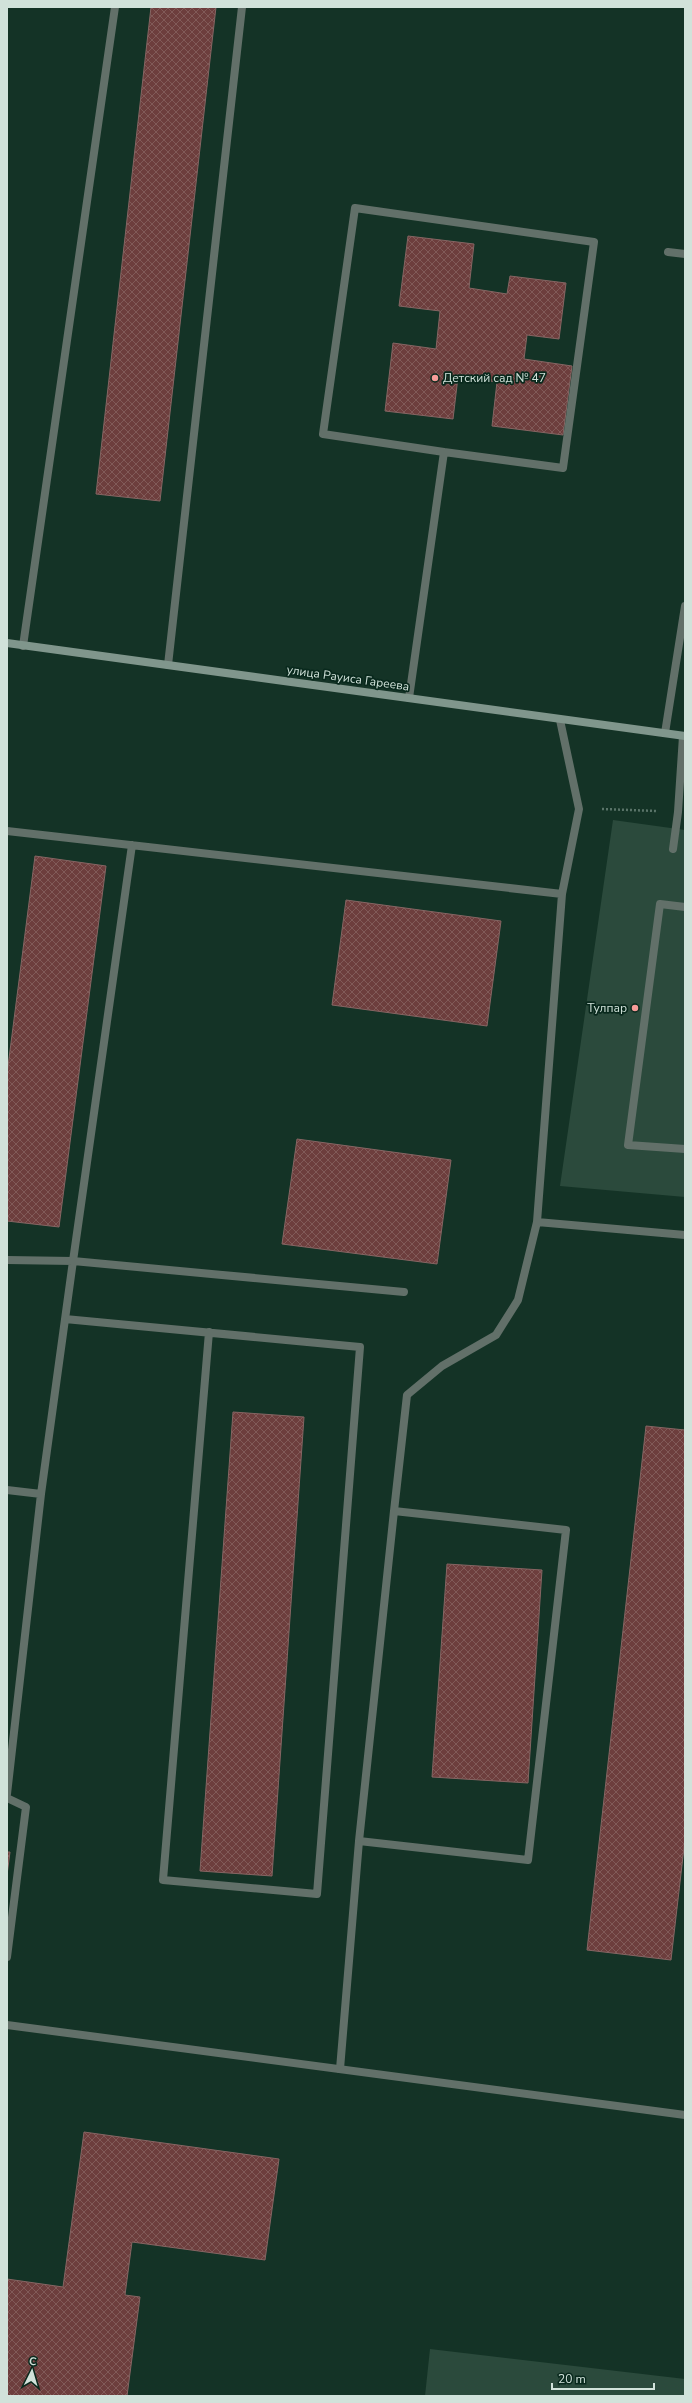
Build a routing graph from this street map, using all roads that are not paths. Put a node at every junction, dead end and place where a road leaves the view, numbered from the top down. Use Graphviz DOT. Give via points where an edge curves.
graph roads {
  1 [pos="115,7"];
  2 [pos="242,7"];
  3 [pos="668,252"];
  4 [pos="685,254"];
  5 [pos="444,452"];
  6 [pos="685,606"];
  7 [pos="7,643"];
  8 [pos="23,646"];
  9 [pos="168,665"];
  10 [pos="409,698"];
  11 [pos="560,720"];
  12 [pos="665,733"];
  13 [pos="684,736"];
  14 [pos="7,831"];
  15 [pos="132,845"];
  16 [pos="673,849"];
  17 [pos="562,894"];
  18 [pos="685,907"];
  19 [pos="685,1149"];
  20 [pos="537,1222"];
  21 [pos="685,1235"];
  22 [pos="7,1260"];
  23 [pos="73,1261"];
  24 [pos="404,1292"];
  25 [pos="65,1319"];
  26 [pos="209,1332"];
  27 [pos="7,1490"];
  28 [pos="42,1494"];
  29 [pos="394,1511"];
  30 [pos="7,1794"];
  31 [pos="7,1798"];
  32 [pos="358,1841"];
  33 [pos="7,1957"];
  34 [pos="7,2025"];
  35 [pos="340,2069"];
  36 [pos="685,2115"];
  1 -- 8 [label="street"];
  2 -- 9 [label="street"];
  3 -- 4 [label="street"];
  5 -- 5 [label="street" via="323,434 355,208 594,242 563,468"];
  5 -- 10 [label="street"];
  6 -- 12 [label="street"];
  7 -- 8 [label="street, улица Рауиса Гареева"];
  8 -- 9 [label="street, улица Рауиса Гареева"];
  9 -- 10 [label="street, улица Рауиса Гареева"];
  10 -- 11 [label="street, улица Рауиса Гареева"];
  11 -- 12 [label="street, улица Рауиса Гареева"];
  11 -- 17 [label="street" via="579,809"];
  12 -- 13 [label="street, улица Рауиса Гареева"];
  13 -- 16 [label="street"];
  14 -- 15 [label="street"];
  15 -- 17 [label="street"];
  15 -- 23 [label="street"];
  17 -- 20 [label="street"];
  18 -- 19 [label="street" via="660,904 628,1145"];
  20 -- 21 [label="street"];
  20 -- 29 [label="street" via="518,1300 496,1335 442,1366 407,1395"];
  22 -- 23 [label="street"];
  23 -- 24 [label="street"];
  23 -- 25 [label="street"];
  25 -- 26 [label="street"];
  25 -- 28 [label="street"];
  26 -- 26 [label="street" via="163,1880 317,1894 360,1347"];
  27 -- 28 [label="street"];
  28 -- 30 [label="street"];
  29 -- 32 [label="street"];
  29 -- 32 [label="street" via="566,1530 528,1860"];
  31 -- 33 [label="street" via="26,1807"];
  32 -- 35 [label="street"];
  34 -- 35 [label="street"];
  35 -- 36 [label="street"];
}
